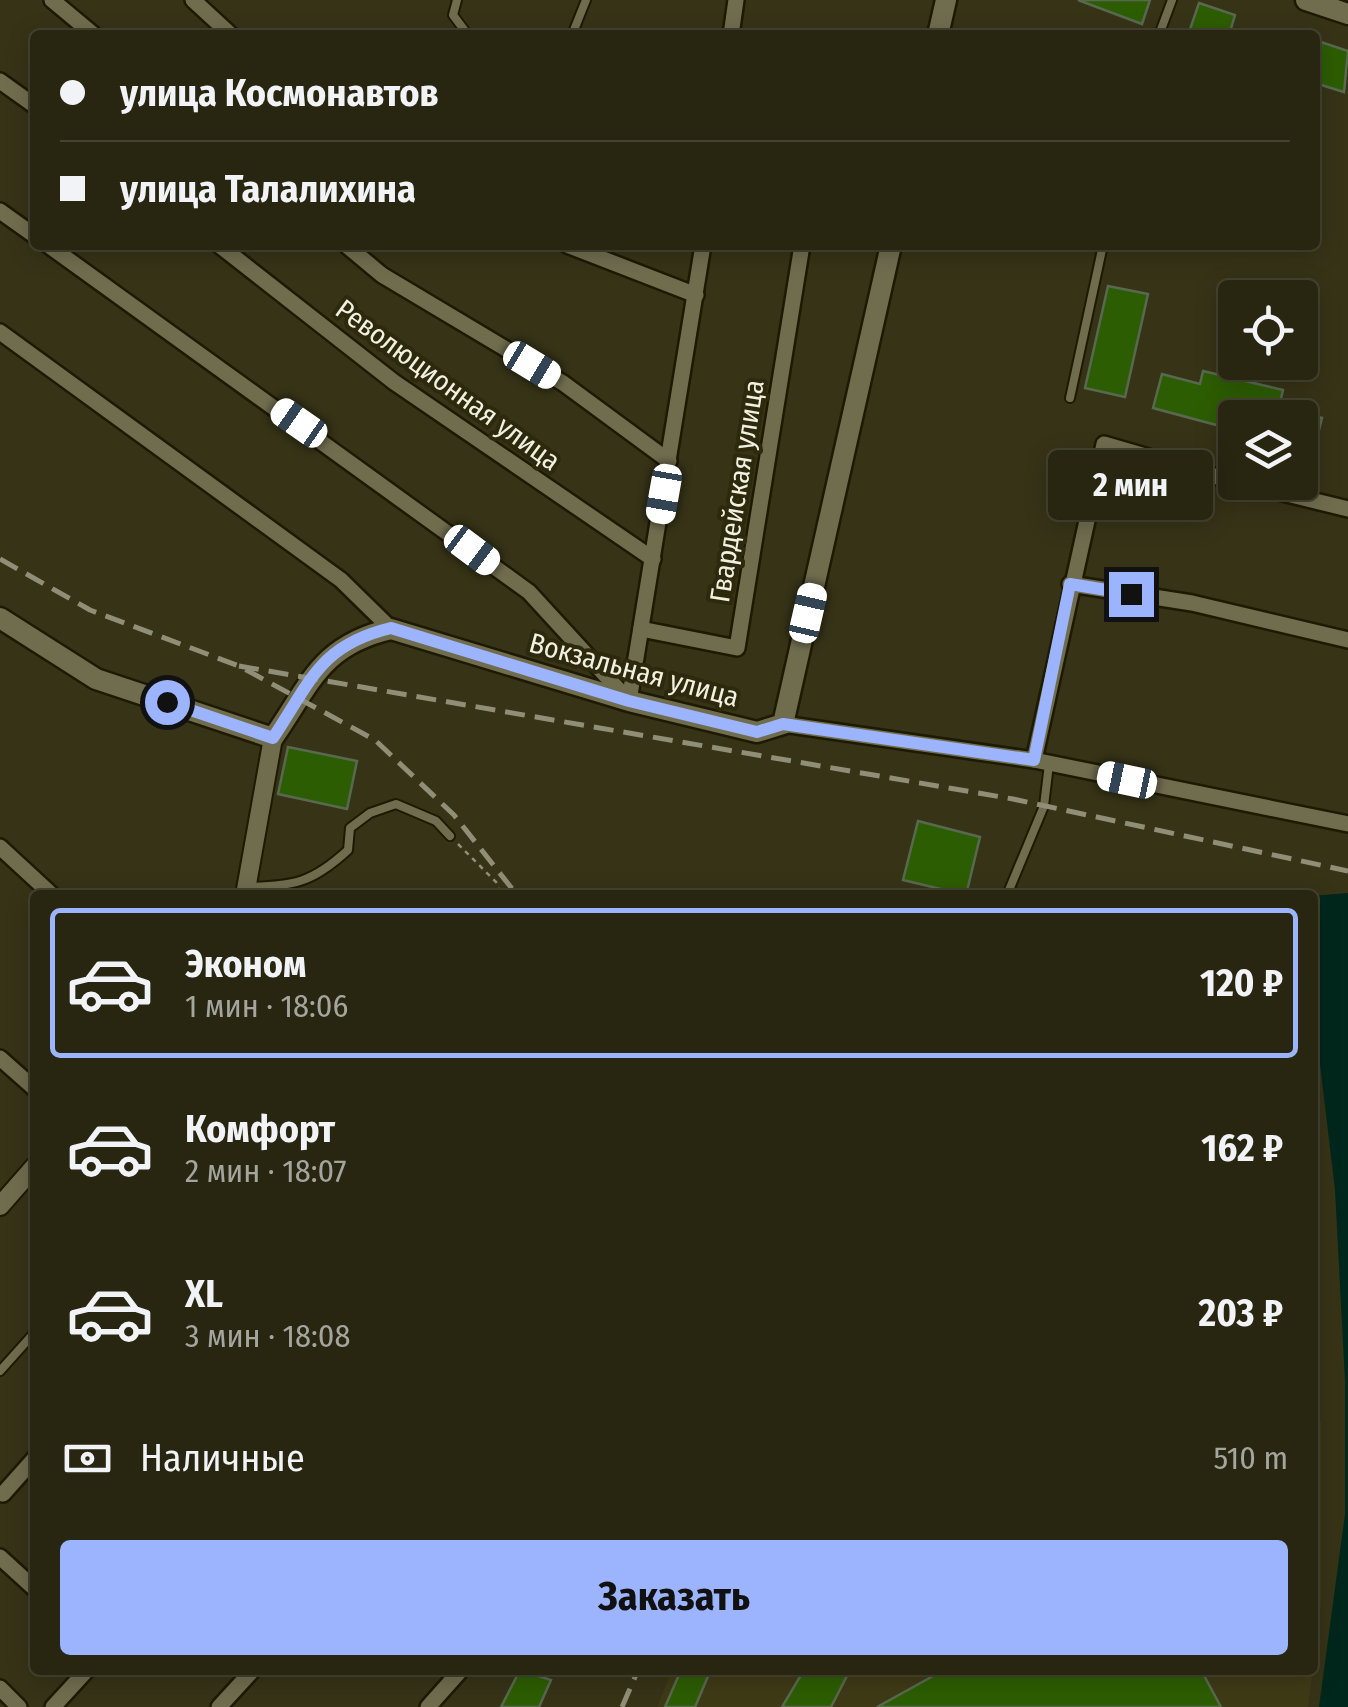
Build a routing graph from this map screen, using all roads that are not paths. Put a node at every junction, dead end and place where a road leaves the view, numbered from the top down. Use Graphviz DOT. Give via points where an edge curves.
graph roads {
  1 [pos="52,0"];
  2 [pos="193,0"];
  3 [pos="457,0"];
  4 [pos="586,0"];
  5 [pos="736,0"];
  6 [pos="946,0"];
  7 [pos="1172,0"];
  8 [pos="1306,0"];
  9 [pos="1348,14"];
  10 [pos="88,30"];
  11 [pos="226,30"];
  12 [pos="464,30"];
  13 [pos="574,30"];
  14 [pos="731,30"];
  15 [pos="939,30"];
  16 [pos="1161,30"];
  17 [pos="0,81"];
  18 [pos="30,102"];
  19 [pos="0,211"];
  20 [pos="30,232"];
  21 [pos="55,250"];
  22 [pos="225,250"];
  23 [pos="352,250"];
  24 [pos="580,250"];
  25 [pos="702,250"];
  26 [pos="801,250"];
  27 [pos="889,250"];
  28 [pos="1102,250"];
  29 [pos="696,295"];
  30 [pos="0,332"];
  31 [pos="1070,398"];
  32 [pos="669,461"];
  33 [pos="1218,477"];
  34 [pos="1311,500"];
  35 [pos="1348,509"];
  36 [pos="653,559"];
  37 [pos="1070,584"];
  38 [pos="0,618"];
  39 [pos="391,628"];
  40 [pos="641,629"];
  41 [pos="1348,640"];
  42 [pos="629,701"];
  43 [pos="783,724"];
  44 [pos="273,738"];
  45 [pos="1042,762"];
  46 [pos="1348,824"];
  47 [pos="450,836"];
  48 [pos="0,847"];
  49 [pos="47,890"];
  50 [pos="246,890"];
  51 [pos="255,890"];
  52 [pos="1009,890"];
  53 [pos="0,1058"];
  54 [pos="30,1085"];
  55 [pos="30,1172"];
  56 [pos="0,1206"];
  57 [pos="30,1337"];
  58 [pos="0,1370"];
  59 [pos="30,1463"];
  60 [pos="1,1494"];
  61 [pos="0,1557"];
  62 [pos="30,1584"];
  63 [pos="82,1675"];
  64 [pos="249,1675"];
  65 [pos="457,1675"];
  66 [pos="0,1688"];
  67 [pos="19,1707"];
  68 [pos="52,1707"];
  69 [pos="220,1707"];
  70 [pos="428,1707"];
  1 -- 10 [label="street"];
  2 -- 11 [label="street"];
  3 -- 12 [label="lane" via="453,15"];
  4 -- 13 [label="lane"];
  5 -- 14 [label="street"];
  6 -- 15 [label="main road"];
  7 -- 16 [label="lane"];
  8 -- 9 [label="main road"];
  17 -- 18 [label="street"];
  19 -- 20 [label="street"];
  21 -- 42 [label="street" via="529,592"];
  22 -- 36 [label="street, Революционная улица" via="394,382"];
  23 -- 32 [label="street" via="382,275 562,383"];
  24 -- 29 [label="street"];
  25 -- 29 [label="street"];
  26 -- 40 [label="street, Гвардейская улица" via="737,648"];
  27 -- 43 [label="main road"];
  28 -- 31 [label="lane"];
  29 -- 32 [label="street"];
  30 -- 39 [label="street" via="340,580"];
  32 -- 36 [label="street"];
  33 -- 37 [label="street" via="1104,444"];
  34 -- 35 [label="street"];
  36 -- 40 [label="street"];
  37 -- 41 [label="street" via="1192,602"];
  37 -- 45 [label="street"];
  38 -- 44 [label="main road" via="96,679"];
  39 -- 42 [label="main road, Вокзальная улица"];
  39 -- 44 [label="main road" via="354,637 328,657"];
  40 -- 42 [label="street"];
  42 -- 43 [label="main road, Вокзальная улица" via="757,732"];
  43 -- 45 [label="street"];
  44 -- 50 [label="street"];
  45 -- 46 [label="street"];
  45 -- 52 [label="lane" via="1044,806"];
  47 -- 51 [label="lane" via="436,821 396,804 350,828 348,850 324,872 292,886"];
  48 -- 49 [label="street"];
  53 -- 54 [label="street"];
  55 -- 56 [label="street"];
  57 -- 58 [label="lane"];
  59 -- 60 [label="street"];
  61 -- 62 [label="street"];
  63 -- 68 [label="street"];
  64 -- 69 [label="street"];
  65 -- 70 [label="street"];
  66 -- 67 [label="street"];
}
